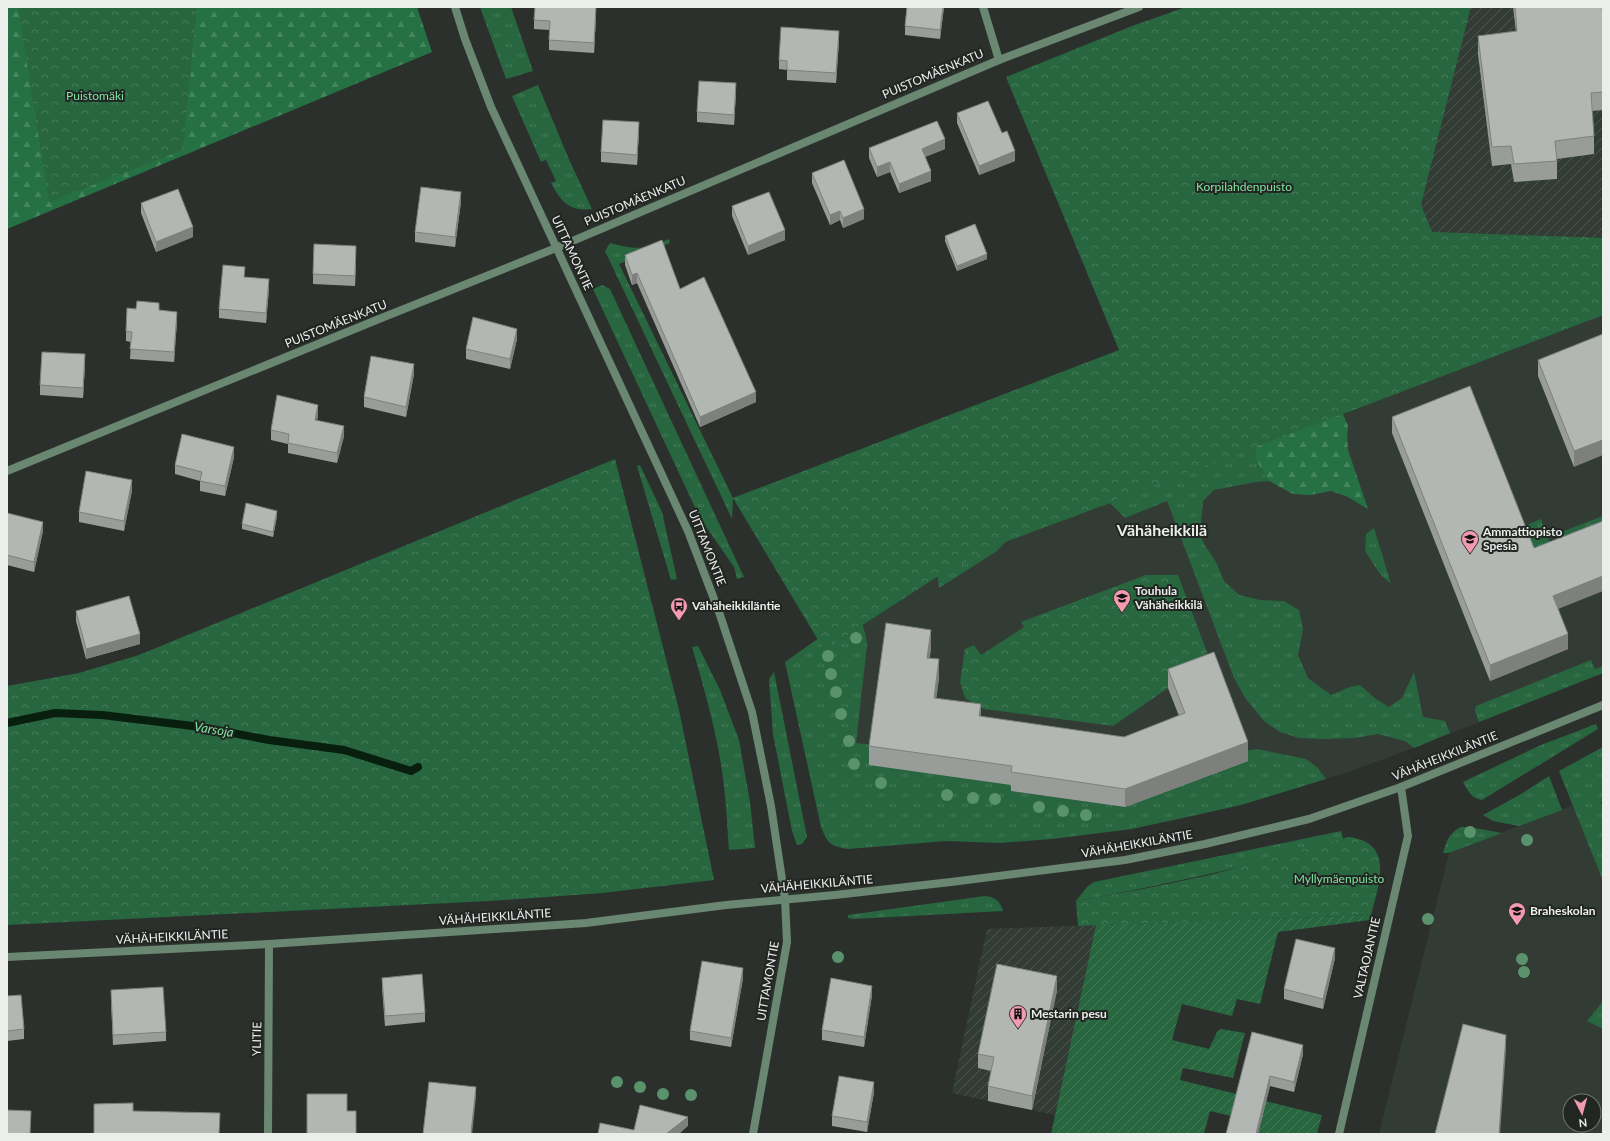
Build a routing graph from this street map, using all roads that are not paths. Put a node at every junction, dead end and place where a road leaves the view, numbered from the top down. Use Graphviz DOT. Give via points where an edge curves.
graph roads {
  1 [pos="456,7"];
  2 [pos="983,7"];
  3 [pos="1139,7"];
  4 [pos="999,60"];
  5 [pos="556,248"];
  6 [pos="7,471"];
  7 [pos="1603,705"];
  8 [pos="1400,787"];
  9 [pos="785,899"];
  10 [pos="269,944"];
  11 [pos="7,957"];
  12 [pos="268,1134"];
  13 [pos="753,1134"];
  14 [pos="1339,1134"];
  1 -- 5 [label="street, UITTAMONTIE" via="491,107"];
  2 -- 4 [label="street"];
  3 -- 4 [label="street, PUISTOMÄENKATU"];
  4 -- 5 [label="street, PUISTOMÄENKATU"];
  5 -- 6 [label="street, PUISTOMÄENKATU"];
  5 -- 9 [label="street, UITTAMONTIE" via="688,531 719,612 752,712"];
  7 -- 8 [label="street, VÄHÄHEIKKILÄNTIE"];
  8 -- 9 [label="street, VÄHÄHEIKKILÄNTIE" via="1284,826 1125,860 835,896"];
  8 -- 14 [label="street, VALTAOJANTIE" via="1408,836"];
  9 -- 10 [label="street, VÄHÄHEIKKILÄNTIE" via="586,923"];
  9 -- 13 [label="street, UITTAMONTIE" via="788,942"];
  10 -- 11 [label="street, VÄHÄHEIKKILÄNTIE"];
  10 -- 12 [label="street, YLITIE"];
}
